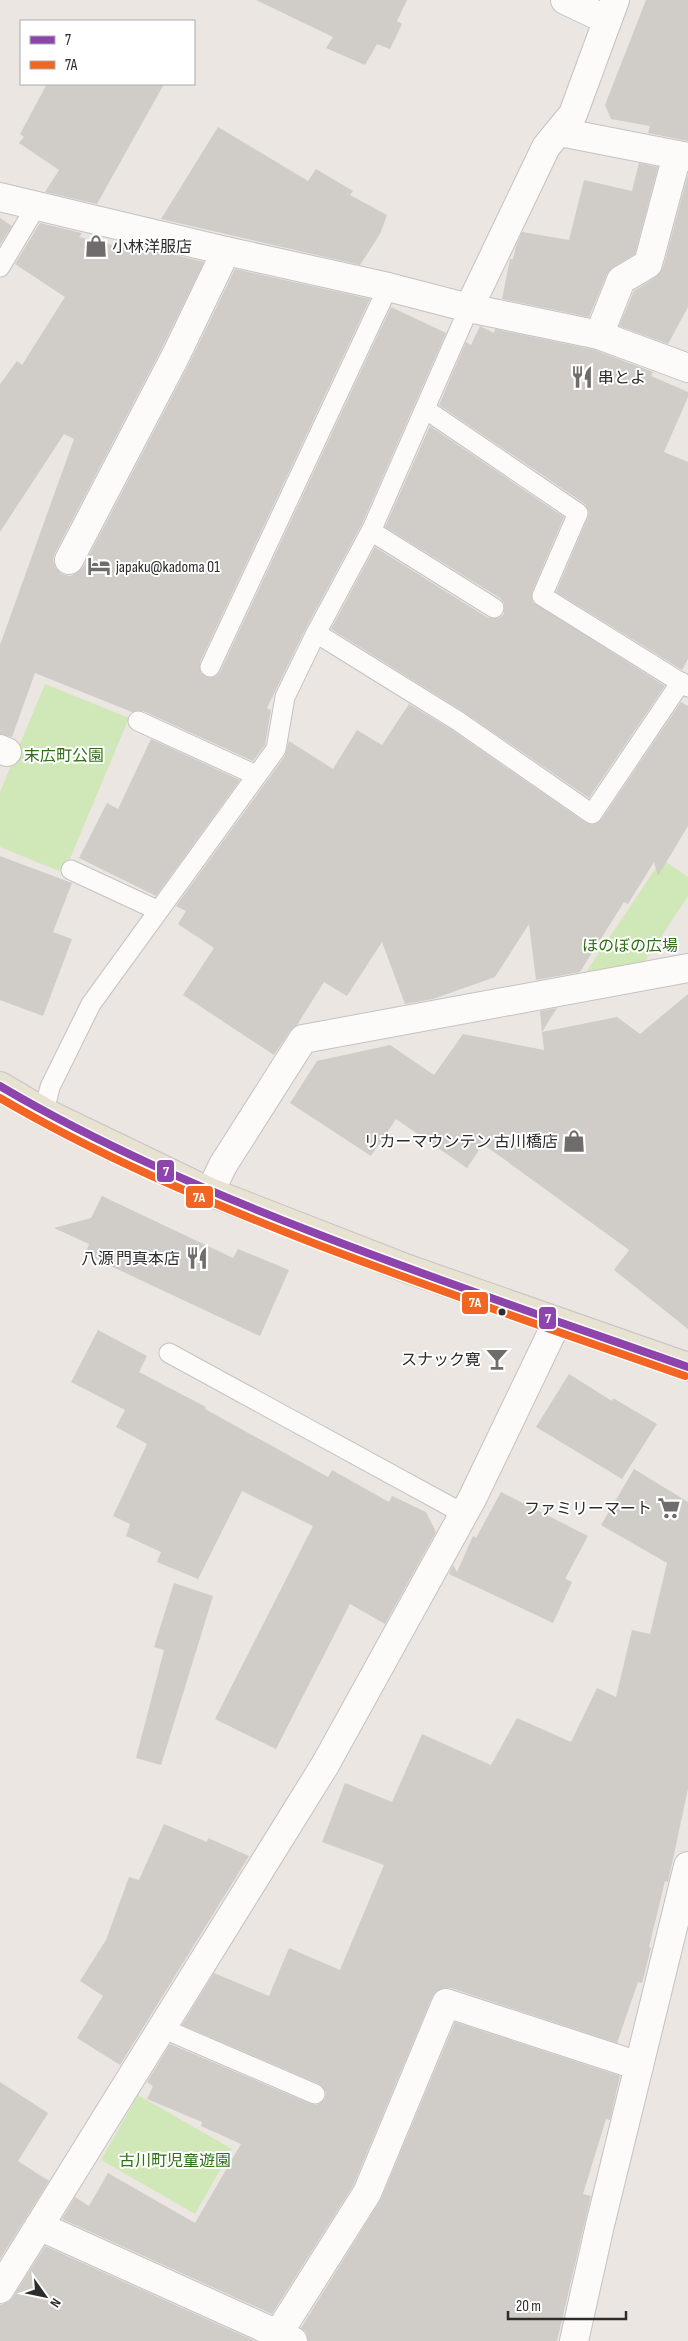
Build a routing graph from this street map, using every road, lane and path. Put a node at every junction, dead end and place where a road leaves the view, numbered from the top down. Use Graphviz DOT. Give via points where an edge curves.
graph roads {
  1 [pos="565,0"];
  2 [pos="611,10"];
  3 [pos="560,132"];
  4 [pos="682,156"];
  5 [pos="0,197"];
  6 [pos="37,205"];
  7 [pos="226,251"];
  8 [pos="0,266"];
  9 [pos="388,287"];
  10 [pos="469,308"];
  11 [pos="599,335"];
  12 [pos="688,368"];
  13 [pos="425,409"];
  14 [pos="371,531"];
  15 [pos="70,560"];
  16 [pos="494,608"];
  17 [pos="316,633"];
  18 [pos="210,667"];
  19 [pos="684,684"];
  20 [pos="138,721"];
  21 [pos="256,776"];
  22 [pos="71,870"];
  23 [pos="158,910"];
  24 [pos="688,968"];
  25 [pos="0,1086"];
  26 [pos="44,1112"];
  27 [pos="210,1192"];
  28 [pos="557,1322"];
  29 [pos="169,1353"];
  30 [pos="688,1367"];
  31 [pos="464,1514"];
  32 [pos="688,1866"];
  33 [pos="162,2028"];
  34 [pos="639,2066"];
  35 [pos="315,2094"];
  36 [pos="39,2226"];
  37 [pos="0,2289"];
  38 [pos="285,2338"];
  39 [pos="574,2341"];
  1 -- 2 [label="street"];
  2 -- 3 [label="street" via="573,114"];
  3 -- 4 [label="street"];
  3 -- 10 [label="street" via="546,147"];
  4 -- 11 [label="street" via="648,264 621,280"];
  5 -- 6 [label="street"];
  6 -- 7 [label="street"];
  6 -- 8 [label="lane"];
  7 -- 9 [label="street"];
  7 -- 15 [label="street"];
  9 -- 10 [label="street"];
  9 -- 18 [label="lane"];
  10 -- 11 [label="street"];
  10 -- 13 [label="lane"];
  11 -- 12 [label="street"];
  13 -- 14 [label="lane"];
  13 -- 19 [label="lane" via="578,513 542,596"];
  14 -- 16 [label="lane"];
  14 -- 17 [label="lane"];
  17 -- 19 [label="lane" via="458,721 592,814"];
  17 -- 21 [label="lane" via="285,697 276,749"];
  20 -- 21 [label="lane"];
  21 -- 23 [label="lane"];
  22 -- 23 [label="lane"];
  23 -- 26 [label="lane" via="91,1004 50,1087"];
  24 -- 27 [label="street" via="303,1039"];
  25 -- 26 [label="main road"];
  26 -- 27 [label="main road"];
  27 -- 28 [label="main road" via="408,1269"];
  28 -- 30 [label="main road"];
  28 -- 31 [label="street"];
  29 -- 31 [label="lane"];
  31 -- 33 [label="street" via="325,1766"];
  32 -- 34 [label="street"];
  33 -- 35 [label="lane"];
  33 -- 36 [label="street"];
  34 -- 38 [label="street" via="446,2003 367,2194"];
  34 -- 39 [label="street"];
  36 -- 37 [label="street"];
  36 -- 38 [label="street"];
}
